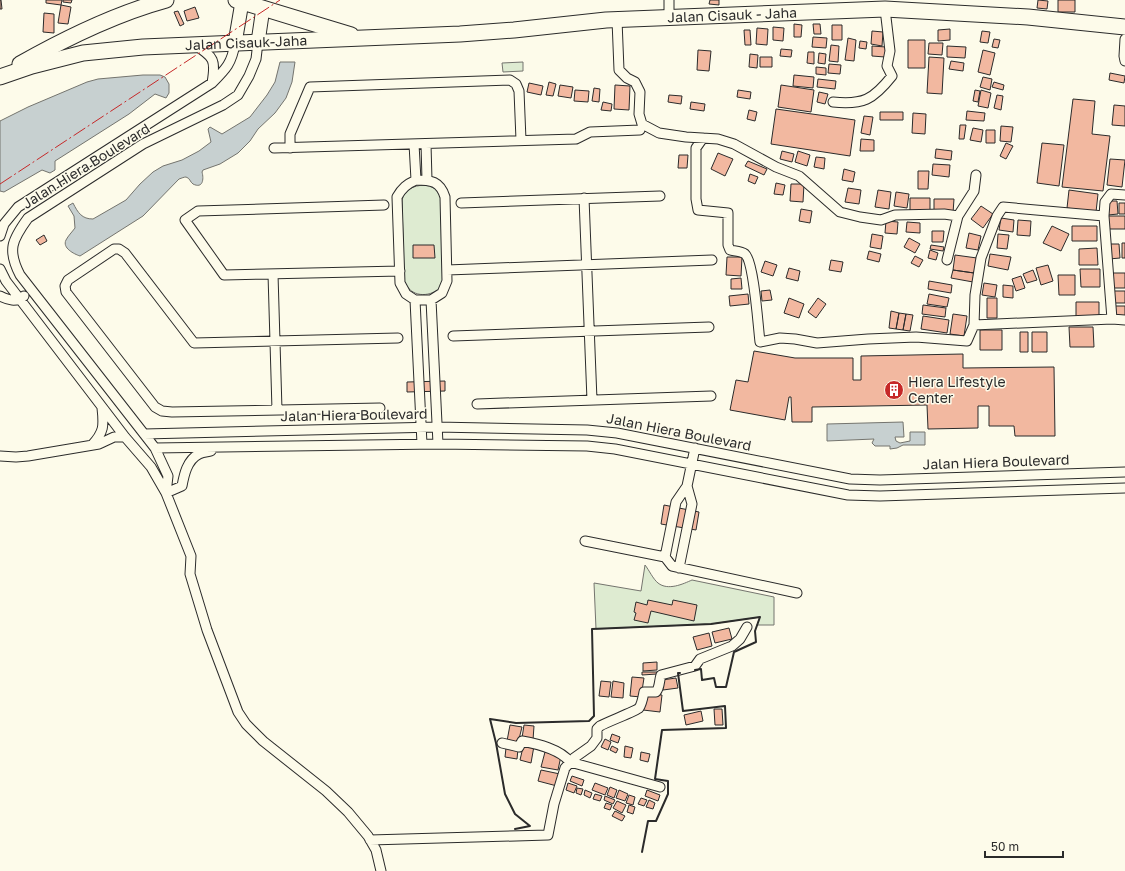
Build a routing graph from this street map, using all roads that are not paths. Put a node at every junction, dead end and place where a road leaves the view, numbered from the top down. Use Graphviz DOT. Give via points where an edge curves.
graph roads {
  1 [pos="165,0"];
  2 [pos="669,0"];
  3 [pos="240,1"];
  4 [pos="264,4"];
  5 [pos="920,5"];
  6 [pos="885,9"];
  7 [pos="669,18"];
  8 [pos="617,20"];
  9 [pos="1125,27"];
  10 [pos="363,38"];
  11 [pos="1125,39"];
  12 [pos="258,42"];
  13 [pos="235,43"];
  14 [pos="194,45"];
  15 [pos="1125,61"];
  16 [pos="0,76"];
  17 [pos="212,83"];
  18 [pos="833,102"];
  19 [pos="640,130"];
  20 [pos="703,138"];
  21 [pos="521,140"];
  22 [pos="414,144"];
  23 [pos="426,144"];
  24 [pos="274,148"];
  25 [pos="290,148"];
  26 [pos="976,175"];
  27 [pos="416,180"];
  28 [pos="427,180"];
  29 [pos="1125,195"];
  30 [pos="660,196"];
  31 [pos="584,198"];
  32 [pos="462,203"];
  33 [pos="384,205"];
  34 [pos="958,216"];
  35 [pos="1104,216"];
  36 [pos="0,236"];
  37 [pos="712,260"];
  38 [pos="947,260"];
  39 [pos="587,265"];
  40 [pos="0,269"];
  41 [pos="447,270"];
  42 [pos="400,271"];
  43 [pos="273,274"];
  44 [pos="31,290"];
  45 [pos="0,296"];
  46 [pos="20,299"];
  47 [pos="415,300"];
  48 [pos="431,300"];
  49 [pos="1112,319"];
  50 [pos="1125,320"];
  51 [pos="974,325"];
  52 [pos="709,327"];
  53 [pos="589,332"];
  54 [pos="453,336"];
  55 [pos="398,338"];
  56 [pos="275,341"];
  57 [pos="434,373"];
  58 [pos="419,374"];
  59 [pos="711,396"];
  60 [pos="592,400"];
  61 [pos="477,404"];
  62 [pos="102,407"];
  63 [pos="380,408"];
  64 [pos="277,410"];
  65 [pos="437,427"];
  66 [pos="422,428"];
  67 [pos="144,434"];
  68 [pos="125,437"];
  69 [pos="132,444"];
  70 [pos="422,444"];
  71 [pos="438,444"];
  72 [pos="92,445"];
  73 [pos="225,447"];
  74 [pos="155,448"];
  75 [pos="695,448"];
  76 [pos="0,456"];
  77 [pos="143,458"];
  78 [pos="692,464"];
  79 [pos="1125,472"];
  80 [pos="1020,475"];
  81 [pos="687,486"];
  82 [pos="1125,488"];
  83 [pos="1021,491"];
  84 [pos="166,493"];
  85 [pos="585,541"];
  86 [pos="665,557"];
  87 [pos="679,568"];
  88 [pos="797,593"];
  89 [pos="747,627"];
  90 [pos="502,743"];
  91 [pos="570,762"];
  92 [pos="660,787"];
  93 [pos="370,840"];
  94 [pos="381,871"];
  1 -- 16 [label="main road, Jalan Cisauk-Jaha" via="117,16 56,43"];
  2 -- 7 [label="street"];
  3 -- 4 [label="main road, Jalan Cisauk-Jaha"];
  3 -- 13 [label="main road"];
  4 -- 10 [label="main road, Jalan Cisauk-Jaha"];
  4 -- 12 [label="main road"];
  5 -- 6 [label="main road, Jalan Cisauk - Jaha"];
  5 -- 9 [label="main road, Jalan Cisauk - Jaha"];
  6 -- 7 [label="main road, Jalan Cisauk - Jaha"];
  6 -- 18 [label="street" via="890,51 887,66 892,76 862,102"];
  7 -- 8 [label="main road, Jalan Cisauk - Jaha"];
  8 -- 10 [label="main road, Jalan Cisauk - Jaha" via="460,34"];
  8 -- 20 [label="street" via="619,70 638,87 642,124 660,133"];
  10 -- 12 [label="main road, Jalan Cisauk-Jaha"];
  11 -- 15 [label="street"];
  12 -- 13 [label="main road, Jalan Cisauk-Jaha"];
  12 -- 44 [label="street, Jalan Hiera Boulevard" via="256,59 238,95 223,105 143,144 28,218 12,246 13,262"];
  13 -- 14 [label="main road, Jalan Cisauk-Jaha"];
  13 -- 17 [label="street, Jalan Hiera Boulevard" via="233,56"];
  14 -- 16 [label="main road, Jalan Cisauk-Jaha" via="83,53"];
  14 -- 17 [label="street" via="208,54 215,67"];
  17 -- 36 [label="street, Jalan Hiera Boulevard" via="18,206 4,224"];
  19 -- 21 [label="street" via="590,132 576,139"];
  20 -- 34 [label="street" via="734,144 776,167 799,176 840,212 880,220 895,215"];
  20 -- 51 [label="street" via="696,148 698,210 728,213 730,250 743,252 752,270 760,342 780,338 818,343 916,337 967,341"];
  21 -- 23 [label="street"];
  21 -- 25 [label="street" via="519,91 516,84 510,80 310,86 290,134"];
  22 -- 23 [label="street"];
  22 -- 25 [label="street"];
  22 -- 27 [label="street"];
  23 -- 28 [label="street"];
  24 -- 25 [label="street"];
  26 -- 34 [label="street" via="974,191"];
  27 -- 28 [label="street"];
  27 -- 42 [label="street" via="407,184 397,197"];
  28 -- 41 [label="street" via="439,184 446,197"];
  29 -- 35 [label="street" via="1111,194 1106,202"];
  30 -- 31 [label="street"];
  31 -- 32 [label="street"];
  31 -- 39 [label="street"];
  33 -- 43 [label="street" via="198,211 185,220 224,275"];
  34 -- 38 [label="street"];
  35 -- 49 [label="street"];
  35 -- 51 [label="street" via="1003,207 981,258 975,295"];
  37 -- 39 [label="street"];
  39 -- 41 [label="street"];
  39 -- 53 [label="street"];
  40 -- 46 [label="street"];
  41 -- 48 [label="street" via="447,281 442,293"];
  42 -- 43 [label="street"];
  42 -- 47 [label="street" via="400,283 406,294"];
  43 -- 56 [label="street"];
  44 -- 46 [label="street"];
  44 -- 67 [label="street, Jalan Hiera Boulevard"];
  45 -- 46 [label="street" via="9,301"];
  46 -- 62 [label="street"];
  47 -- 48 [label="street"];
  47 -- 58 [label="street"];
  48 -- 57 [label="street"];
  49 -- 50 [label="street"];
  49 -- 51 [label="street"];
  52 -- 53 [label="street"];
  53 -- 54 [label="street"];
  53 -- 60 [label="street"];
  55 -- 56 [label="street"];
  56 -- 64 [label="street"];
  56 -- 64 [label="street" via="194,343 125,252 119,249 114,249 68,280 65,286 66,292 150,400 162,411"];
  57 -- 58 [label="street"];
  57 -- 65 [label="street"];
  58 -- 66 [label="street"];
  59 -- 60 [label="street"];
  60 -- 61 [label="street"];
  62 -- 68 [label="street"];
  62 -- 72 [label="street" via="104,423 100,436"];
  63 -- 64 [label="street"];
  65 -- 66 [label="street, Jalan Hiera Boulevard"];
  65 -- 71 [label="street"];
  65 -- 75 [label="street, Jalan Hiera Boulevard" via="587,430"];
  66 -- 67 [label="street, Jalan Hiera Boulevard"];
  66 -- 70 [label="street"];
  67 -- 69 [label="street"];
  67 -- 74 [label="street"];
  68 -- 69 [label="street"];
  68 -- 72 [label="street" via="114,437"];
  69 -- 77 [label="street"];
  70 -- 71 [label="street, Jalan Hiera Boulevard"];
  70 -- 73 [label="street, Jalan Hiera Boulevard"];
  71 -- 78 [label="street, Jalan Hiera Boulevard" via="587,446"];
  72 -- 76 [label="street" via="28,456"];
  73 -- 74 [label="street, Jalan Hiera Boulevard"];
  73 -- 84 [label="street" via="198,454 184,473 182,486"];
  74 -- 77 [label="street"];
  74 -- 84 [label="street" via="168,476"];
  75 -- 78 [label="street"];
  75 -- 80 [label="street, Jalan Hiera Boulevard" via="850,479"];
  77 -- 84 [label="street"];
  78 -- 81 [label="street"];
  78 -- 83 [label="street, Jalan Hiera Boulevard" via="848,495"];
  79 -- 80 [label="street, Jalan Hiera Boulevard"];
  80 -- 83 [label="street"];
  81 -- 86 [label="street" via="676,502"];
  81 -- 87 [label="street" via="692,504"];
  82 -- 83 [label="street, Jalan Hiera Boulevard"];
  84 -- 93 [label="street" via="192,556 190,574 196,595 238,712 263,741 326,791 348,812"];
  85 -- 86 [label="street"];
  86 -- 87 [label="street" via="672,566"];
  87 -- 88 [label="street"];
  89 -- 91 [label="street" via="732,646 700,659 695,666 661,675 659,689 656,692 644,692 641,706 637,710 600,726 592,746"];
  90 -- 91 [label="street" via="519,747 522,741 541,744 565,755"];
  91 -- 92 [label="street"];
  91 -- 93 [label="street" via="564,768 548,835"];
  93 -- 94 [label="street" via="376,850"];
}
